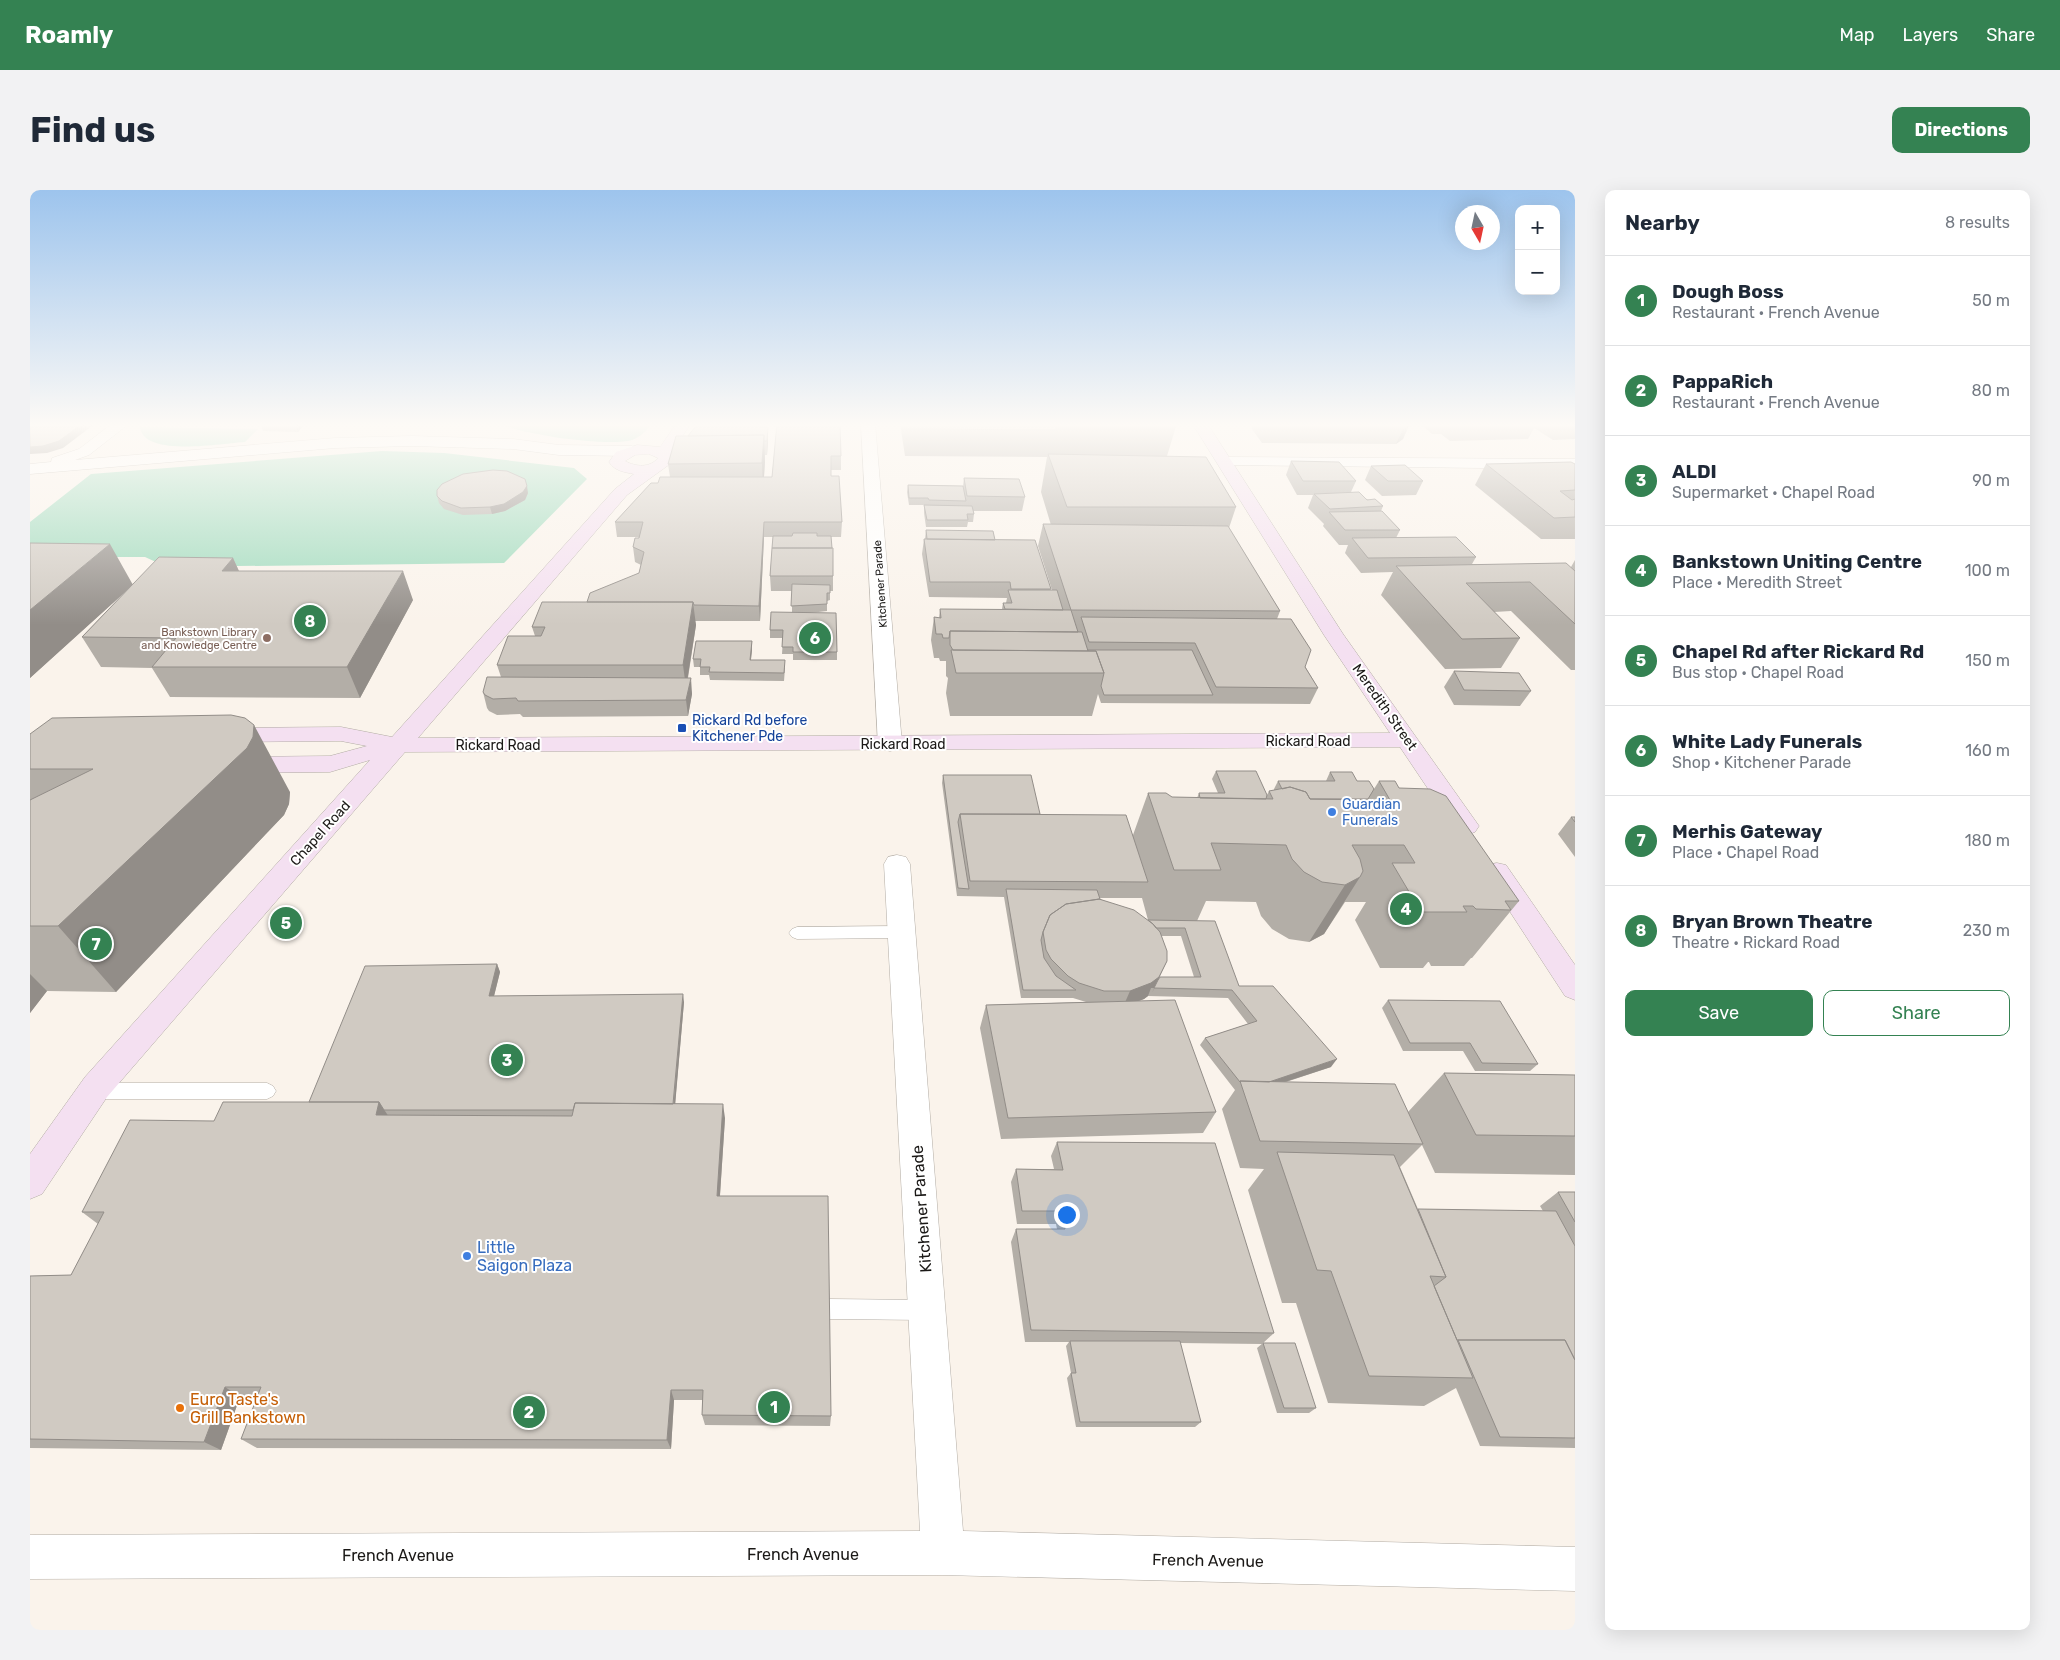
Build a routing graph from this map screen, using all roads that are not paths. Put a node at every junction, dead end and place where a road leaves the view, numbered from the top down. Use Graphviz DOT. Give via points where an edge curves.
graph roads {
  1 [pos="873,490"];
  2 [pos="1242,490"];
  3 [pos="620,492"];
  4 [pos="196,735"];
  5 [pos="1408,740"];
  6 [pos="890,744"];
  7 [pos="398,745"];
  8 [pos="214,765"];
  9 [pos="898,864"];
  10 [pos="902,932"];
  11 [pos="797,934"];
  12 [pos="1575,988"];
  13 [pos="92,1091"];
  14 [pos="267,1091"];
  15 [pos="30,1183"];
  16 [pos="828,1310"];
  17 [pos="928,1310"];
  18 [pos="943,1554"];
  19 [pos="30,1557"];
  20 [pos="1575,1570"];
  1 -- 6 [label="street, Kitchener Parade"];
  2 -- 5 [label="main road, Meredith Street" via="1334,635"];
  3 -- 7 [label="main road, Chapel Road"];
  4 -- 7 [label="main road, Rickard Road" via="341,734"];
  5 -- 6 [label="main road, Rickard Road"];
  5 -- 12 [label="main road, Meredith Street"];
  6 -- 7 [label="main road, Rickard Road"];
  7 -- 8 [label="main road, Rickard Road" via="330,764"];
  7 -- 13 [label="main road, Chapel Road"];
  9 -- 10 [label="street, Kitchener Parade"];
  10 -- 11 [label="lane"];
  10 -- 17 [label="street, Kitchener Parade"];
  13 -- 14 [label="lane"];
  13 -- 15 [label="main road, Chapel Road"];
  16 -- 17 [label="lane"];
  17 -- 18 [label="street, Kitchener Parade"];
  18 -- 19 [label="street, French Avenue"];
  18 -- 20 [label="street, French Avenue"];
}
